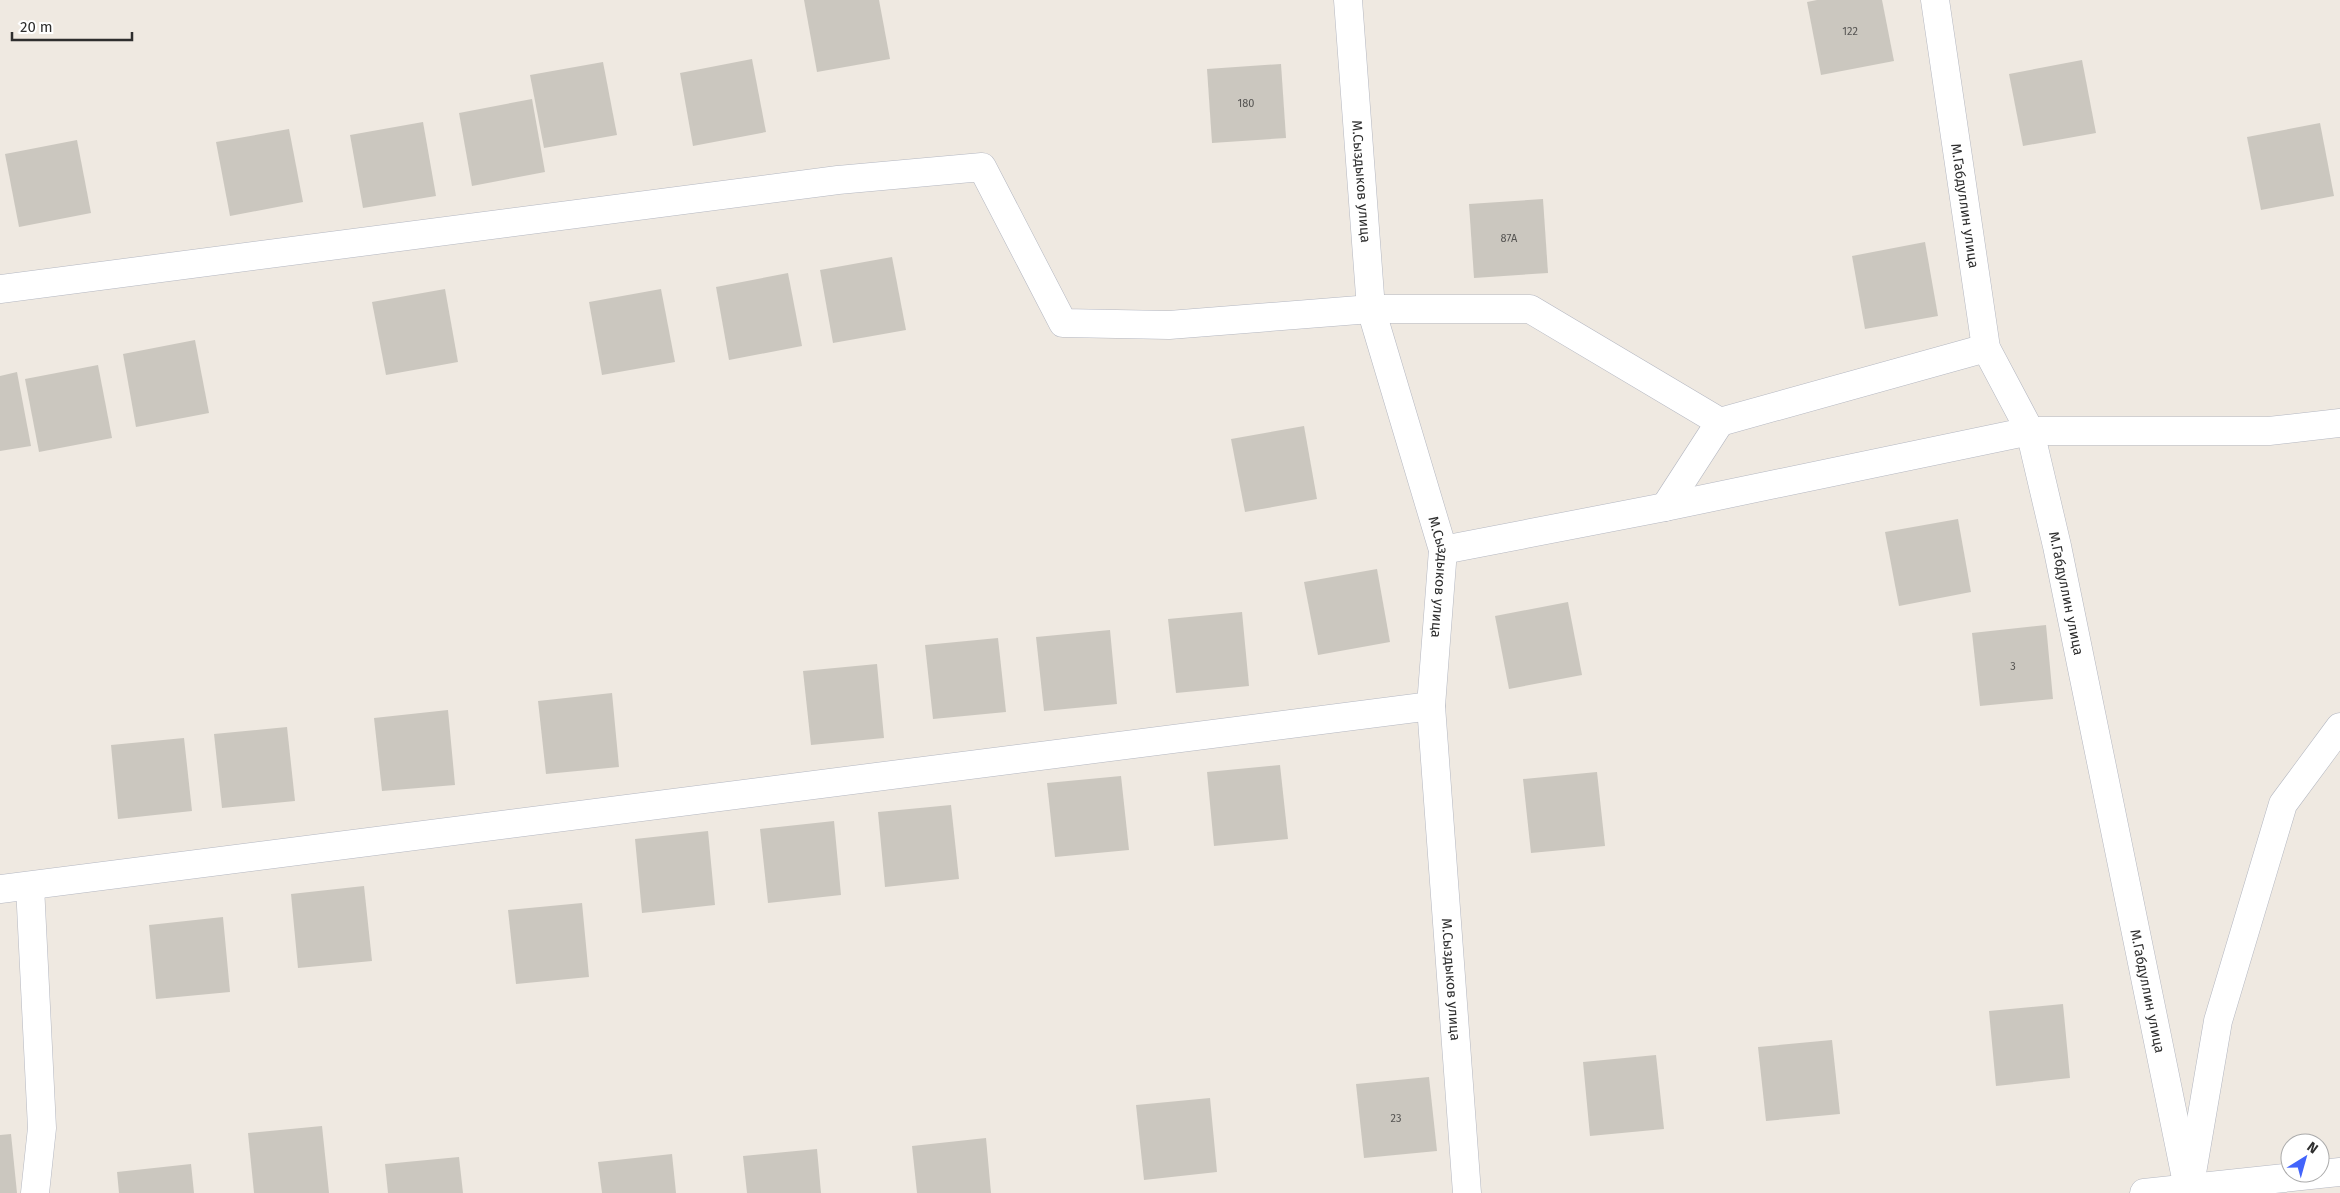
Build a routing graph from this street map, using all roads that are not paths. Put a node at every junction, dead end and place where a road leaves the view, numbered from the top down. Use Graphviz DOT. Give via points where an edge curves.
graph roads {
  1 [pos="1348,0"];
  2 [pos="1935,0"];
  3 [pos="0,288"];
  4 [pos="1371,309"];
  5 [pos="1986,348"];
  6 [pos="1720,422"];
  7 [pos="2340,423"];
  8 [pos="2030,431"];
  9 [pos="1665,507"];
  10 [pos="1443,550"];
  11 [pos="1431,706"];
  12 [pos="2340,727"];
  13 [pos="30,886"];
  14 [pos="0,890"];
  15 [pos="2340,1172"];
  16 [pos="2189,1191"];
  17 [pos="35,1193"];
  18 [pos="1467,1193"];
  19 [pos="2144,1193"];
  1 -- 4 [label="street, М.Сыздыков улица"];
  2 -- 5 [label="street, М.Габдуллин улица"];
  3 -- 4 [label="street" via="838,180 982,167 1063,323 1169,325"];
  4 -- 6 [label="street" via="1530,309"];
  4 -- 10 [label="street, М.Сыздыков улица"];
  5 -- 6 [label="street"];
  5 -- 8 [label="street, М.Габдуллин улица"];
  6 -- 9 [label="street"];
  7 -- 8 [label="street" via="2269,430"];
  8 -- 9 [label="street"];
  8 -- 16 [label="street, М.Габдуллин улица" via="2057,546"];
  9 -- 10 [label="street"];
  10 -- 11 [label="street, М.Сыздыков улица"];
  11 -- 13 [label="street"];
  11 -- 18 [label="street, М.Сыздыков улица"];
  12 -- 16 [label="street" via="2283,804 2218,1021"];
  13 -- 14 [label="street"];
  13 -- 17 [label="street" via="42,1128"];
  15 -- 16 [label="street"];
  16 -- 19 [label="street"];
}
